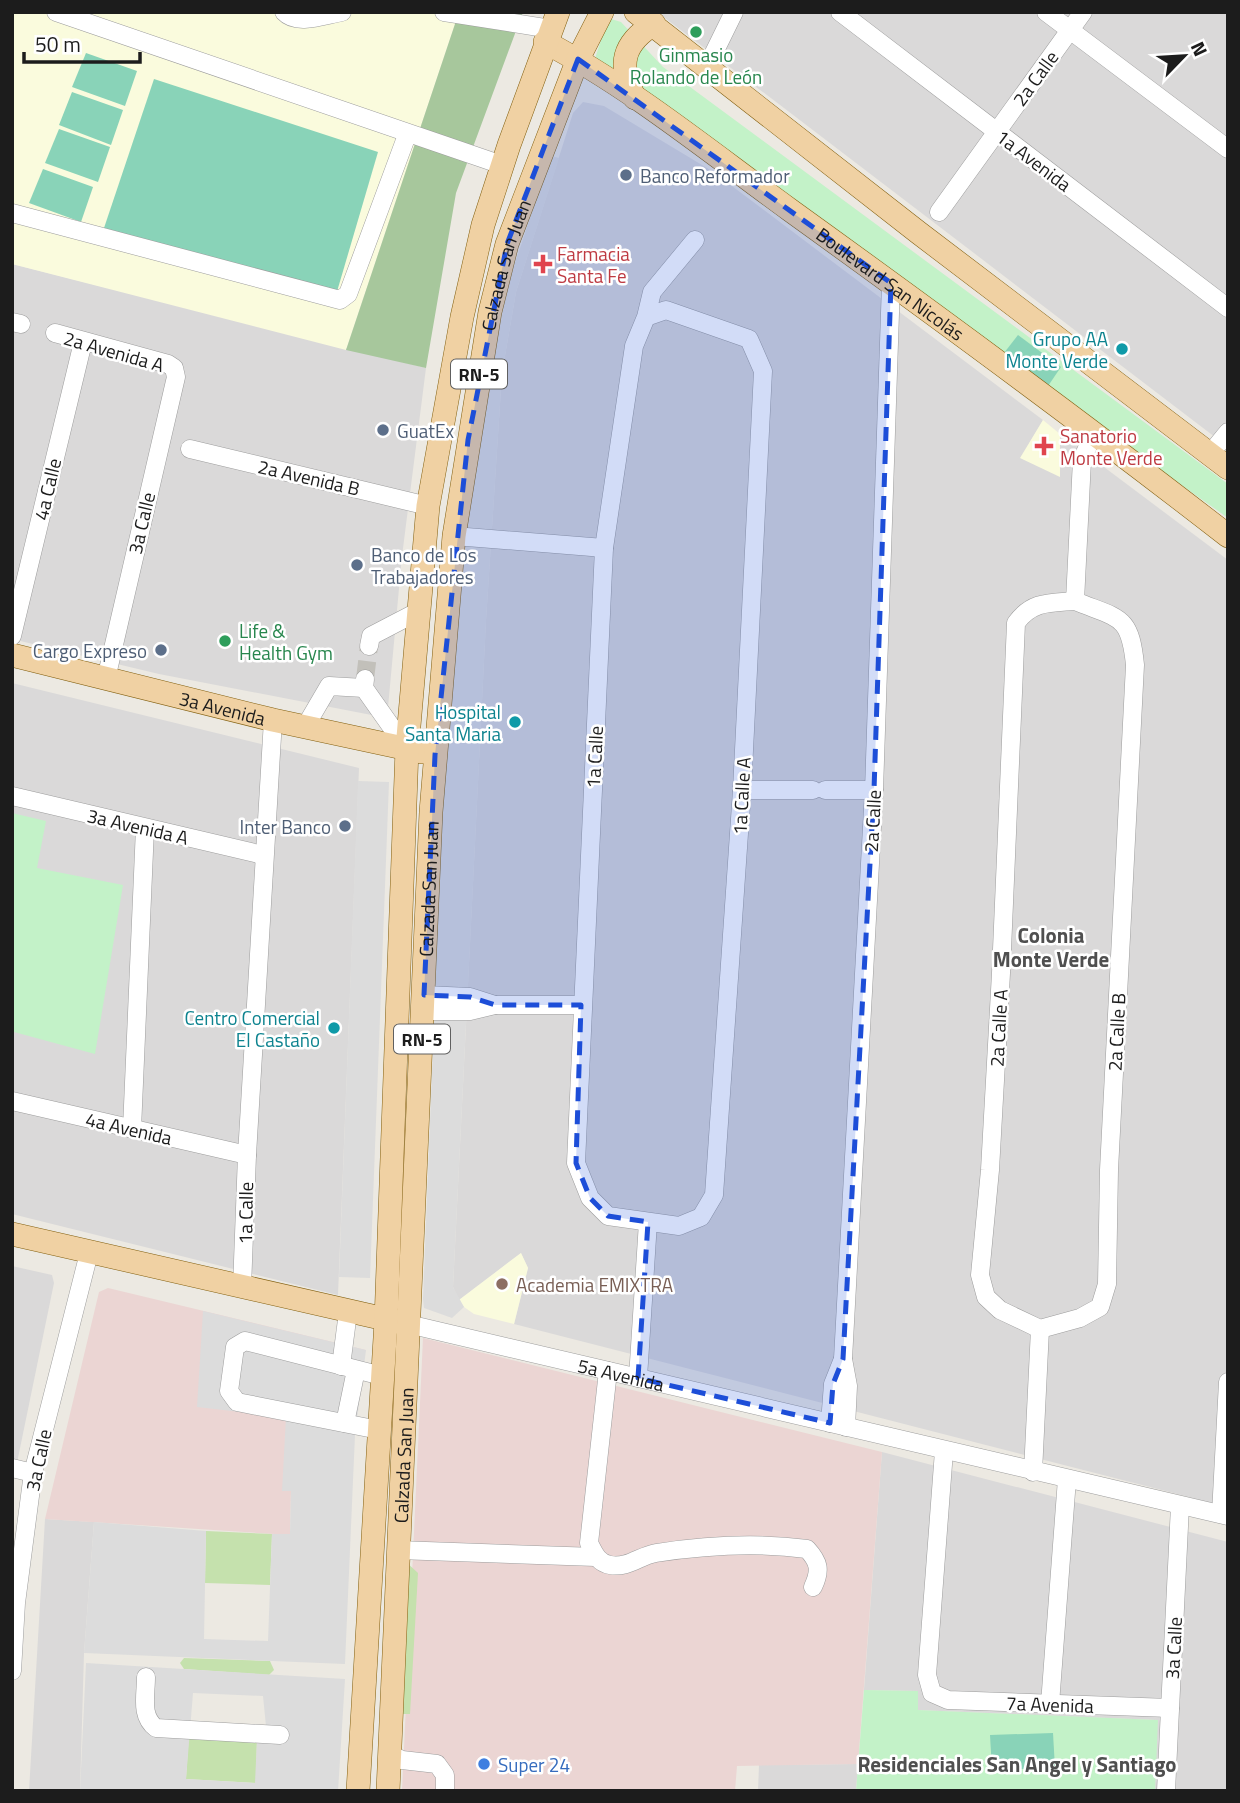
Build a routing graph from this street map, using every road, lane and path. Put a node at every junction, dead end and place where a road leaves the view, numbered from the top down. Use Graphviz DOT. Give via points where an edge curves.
graph roads {
  1 [pos="56,12"];
  2 [pos="284,12"];
  3 [pos="342,12"];
  4 [pos="444,12"];
  5 [pos="602,12"];
  6 [pos="734,12"];
  7 [pos="840,12"];
  8 [pos="1046,12"];
  9 [pos="1083,12"];
  10 [pos="645,18"];
  11 [pos="552,28"];
  12 [pos="1070,30"];
  13 [pos="578,59"];
  14 [pos="707,67"];
  15 [pos="635,98"];
  16 [pos="996,131"];
  17 [pos="407,135"];
  18 [pos="1228,149"];
  19 [pos="502,166"];
  20 [pos="939,212"];
  21 [pos="12,213"];
  22 [pos="695,240"];
  23 [pos="891,283"];
  24 [pos="1228,308"];
  25 [pos="646,317"];
  26 [pos="55,333"];
  27 [pos="83,342"];
  28 [pos="174,368"];
  29 [pos="1094,432"];
  30 [pos="1228,432"];
  31 [pos="190,449"];
  32 [pos="1219,461"];
  33 [pos="428,506"];
  34 [pos="454,536"];
  35 [pos="1228,536"];
  36 [pos="604,548"];
  37 [pos="1075,601"];
  38 [pos="419,611"];
  39 [pos="12,636"];
  40 [pos="369,646"];
  41 [pos="12,655"];
  42 [pos="106,679"];
  43 [pos="273,720"];
  44 [pos="305,727"];
  45 [pos="407,749"];
  46 [pos="435,755"];
  47 [pos="742,790"];
  48 [pos="874,790"];
  49 [pos="12,796"];
  50 [pos="145,828"];
  51 [pos="263,855"];
  52 [pos="423,1003"];
  53 [pos="581,1005"];
  54 [pos="12,1101"];
  55 [pos="132,1129"];
  56 [pos="247,1155"];
  57 [pos="648,1222"];
  58 [pos="12,1234"];
  59 [pos="89,1253"];
  60 [pos="242,1288"];
  61 [pos="348,1312"];
  62 [pos="397,1322"];
  63 [pos="1040,1329"];
  64 [pos="349,1368"];
  65 [pos="608,1371"];
  66 [pos="382,1376"];
  67 [pos="638,1378"];
  68 [pos="1228,1382"];
  69 [pos="345,1423"];
  70 [pos="838,1425"];
  71 [pos="379,1430"];
  72 [pos="944,1451"];
  73 [pos="12,1468"];
  74 [pos="1033,1472"];
  75 [pos="33,1473"];
  76 [pos="1067,1479"];
  77 [pos="1180,1506"];
  78 [pos="1224,1515"];
  79 [pos="398,1550"];
  80 [pos="596,1558"];
  81 [pos="813,1587"];
  82 [pos="14,1602"];
  83 [pos="12,1671"];
  84 [pos="146,1677"];
  85 [pos="1050,1704"];
  86 [pos="1170,1709"];
  87 [pos="280,1735"];
  88 [pos="389,1754"];
  89 [pos="358,1791"];
  90 [pos="388,1791"];
  91 [pos="445,1791"];
  92 [pos="1166,1791"];
  1 -- 17 [label="street"];
  2 -- 3 [label="street" via="301,19"];
  4 -- 11 [label="street"];
  5 -- 13 [label="main road, Calzada San Juan / RN-5"];
  6 -- 14 [label="street"];
  7 -- 16 [label="street, 1a Avenida"];
  8 -- 12 [label="street"];
  9 -- 12 [label="street, 2a Calle"];
  10 -- 14 [label="main road"];
  10 -- 15 [label="main road" via="628,47 625,73"];
  11 -- 13 [label="main road, Boulevard San Nicolás"];
  11 -- 19 [label="main road, Calzada San Juan / RN-5"];
  12 -- 16 [label="street, 2a Calle"];
  12 -- 18 [label="street"];
  13 -- 15 [label="main road, Boulevard San Nicolás"];
  13 -- 34 [label="main road, Calzada San Juan / RN-5" via="507,244 490,313"];
  14 -- 32 [label="main road"];
  15 -- 23 [label="main road, Boulevard San Nicolás"];
  16 -- 20 [label="street, 2a Calle"];
  16 -- 24 [label="street, 1a Avenida"];
  17 -- 19 [label="street"];
  17 -- 21 [label="street" via="348,293 340,300"];
  19 -- 33 [label="main road, Calzada San Juan / RN-5" via="462,317"];
  22 -- 25 [label="street, 1a Calle" via="652,292"];
  23 -- 29 [label="main road, Boulevard San Nicolás"];
  23 -- 48 [label="street, 2a Calle"];
  25 -- 36 [label="street, 1a Calle" via="634,346"];
  25 -- 47 [label="street, 1a Calle A" via="666,310 749,339 763,371"];
  26 -- 27 [label="street, 2a Avenida A"];
  27 -- 28 [label="street, 2a Avenida A"];
  27 -- 39 [label="street, 4a Calle"];
  28 -- 42 [label="street, 3a Calle" via="176,377"];
  29 -- 35 [label="main road, Boulevard San Nicolás"];
  29 -- 37 [label="street" via="1082,460"];
  30 -- 32 [label="street"];
  31 -- 33 [label="street, 2a Avenida B"];
  33 -- 38 [label="main road, Calzada San Juan / RN-5"];
  34 -- 36 [label="street"];
  34 -- 46 [label="main road, Calzada San Juan / RN-5"];
  36 -- 53 [label="street, 1a Calle"];
  37 -- 63 [label="street, 2a Calle A" via="1037,604 1024,611 1016,623 1006,898 979,1276 986,1297 1000,1310"];
  37 -- 63 [label="street, 2a Calle B" via="1120,619 1128,627 1135,665 1107,1284 1100,1307"];
  38 -- 40 [label="street" via="371,636"];
  38 -- 45 [label="main road, Calzada San Juan / RN-5"];
  41 -- 42 [label="main road, 3a Avenida"];
  42 -- 43 [label="main road, 3a Avenida"];
  43 -- 44 [label="main road, 3a Avenida"];
  43 -- 51 [label="street, 1a Calle"];
  44 -- 45 [label="main road, 3a Avenida"];
  44 -- 45 [label="street" via="329,686 365,684"];
  45 -- 46 [label="main road, 3a Avenida"];
  45 -- 62 [label="main road, Calzada San Juan / RN-5"];
  46 -- 52 [label="main road, Calzada San Juan / RN-5"];
  47 -- 48 [label="street"];
  47 -- 57 [label="street, 1a Calle A" via="714,1195 701,1217 679,1226"];
  48 -- 70 [label="street, 2a Calle" via="843,1359 833,1384"];
  49 -- 50 [label="street, 3a Avenida A"];
  50 -- 51 [label="street, 3a Avenida A"];
  50 -- 55 [label="street"];
  51 -- 56 [label="street, 1a Calle"];
  52 -- 53 [label="street" via="470,1011 495,1005"];
  52 -- 62 [label="main road, Calzada San Juan / RN-5"];
  53 -- 57 [label="street, 1a Calle" via="576,1163 590,1198 608,1216"];
  54 -- 55 [label="street, 4a Avenida"];
  55 -- 56 [label="street, 4a Avenida"];
  56 -- 60 [label="street, 1a Calle"];
  57 -- 67 [label="street"];
  58 -- 59 [label="main road, 5a Avenida"];
  59 -- 60 [label="main road, 5a Avenida"];
  59 -- 75 [label="street, 3a Calle"];
  60 -- 61 [label="main road, 5a Avenida"];
  61 -- 62 [label="main road, 5a Avenida"];
  61 -- 64 [label="street"];
  62 -- 65 [label="street, 5a Avenida"];
  62 -- 66 [label="main road, Calzada San Juan / RN-5"];
  62 -- 79 [label="main road, Calzada San Juan / RN-5"];
  63 -- 74 [label="street"];
  64 -- 66 [label="street"];
  64 -- 69 [label="street"];
  64 -- 69 [label="street" via="245,1341 235,1347 229,1391 237,1402"];
  65 -- 67 [label="street, 5a Avenida"];
  65 -- 80 [label="street" via="589,1543"];
  66 -- 71 [label="main road, Calzada San Juan / RN-5"];
  67 -- 70 [label="street, 5a Avenida"];
  68 -- 78 [label="street"];
  69 -- 71 [label="street"];
  70 -- 72 [label="street, 5a Avenida"];
  71 -- 89 [label="main road, Calzada San Juan / RN-5"];
  72 -- 74 [label="street, 5a Avenida"];
  72 -- 85 [label="street, 7a Avenida" via="927,1675 932,1693 948,1700"];
  73 -- 75 [label="street"];
  74 -- 76 [label="street, 5a Avenida"];
  75 -- 82 [label="street, 3a Calle"];
  76 -- 77 [label="street, 5a Avenida"];
  76 -- 85 [label="street"];
  77 -- 78 [label="street, 5a Avenida"];
  77 -- 86 [label="street, 3a Calle"];
  79 -- 80 [label="street"];
  79 -- 88 [label="main road, Calzada San Juan / RN-5"];
  80 -- 81 [label="street" via="608,1565 626,1566 651,1554 762,1543 807,1549 817,1560 819,1574"];
  82 -- 83 [label="street, 3a Calle"];
  84 -- 87 [label="street" via="145,1713 156,1728"];
  85 -- 86 [label="street, 7a Avenida"];
  86 -- 92 [label="street, 3a Calle"];
  88 -- 90 [label="main road, Calzada San Juan / RN-5"];
  88 -- 91 [label="street" via="402,1760 437,1763 445,1775"];
}
